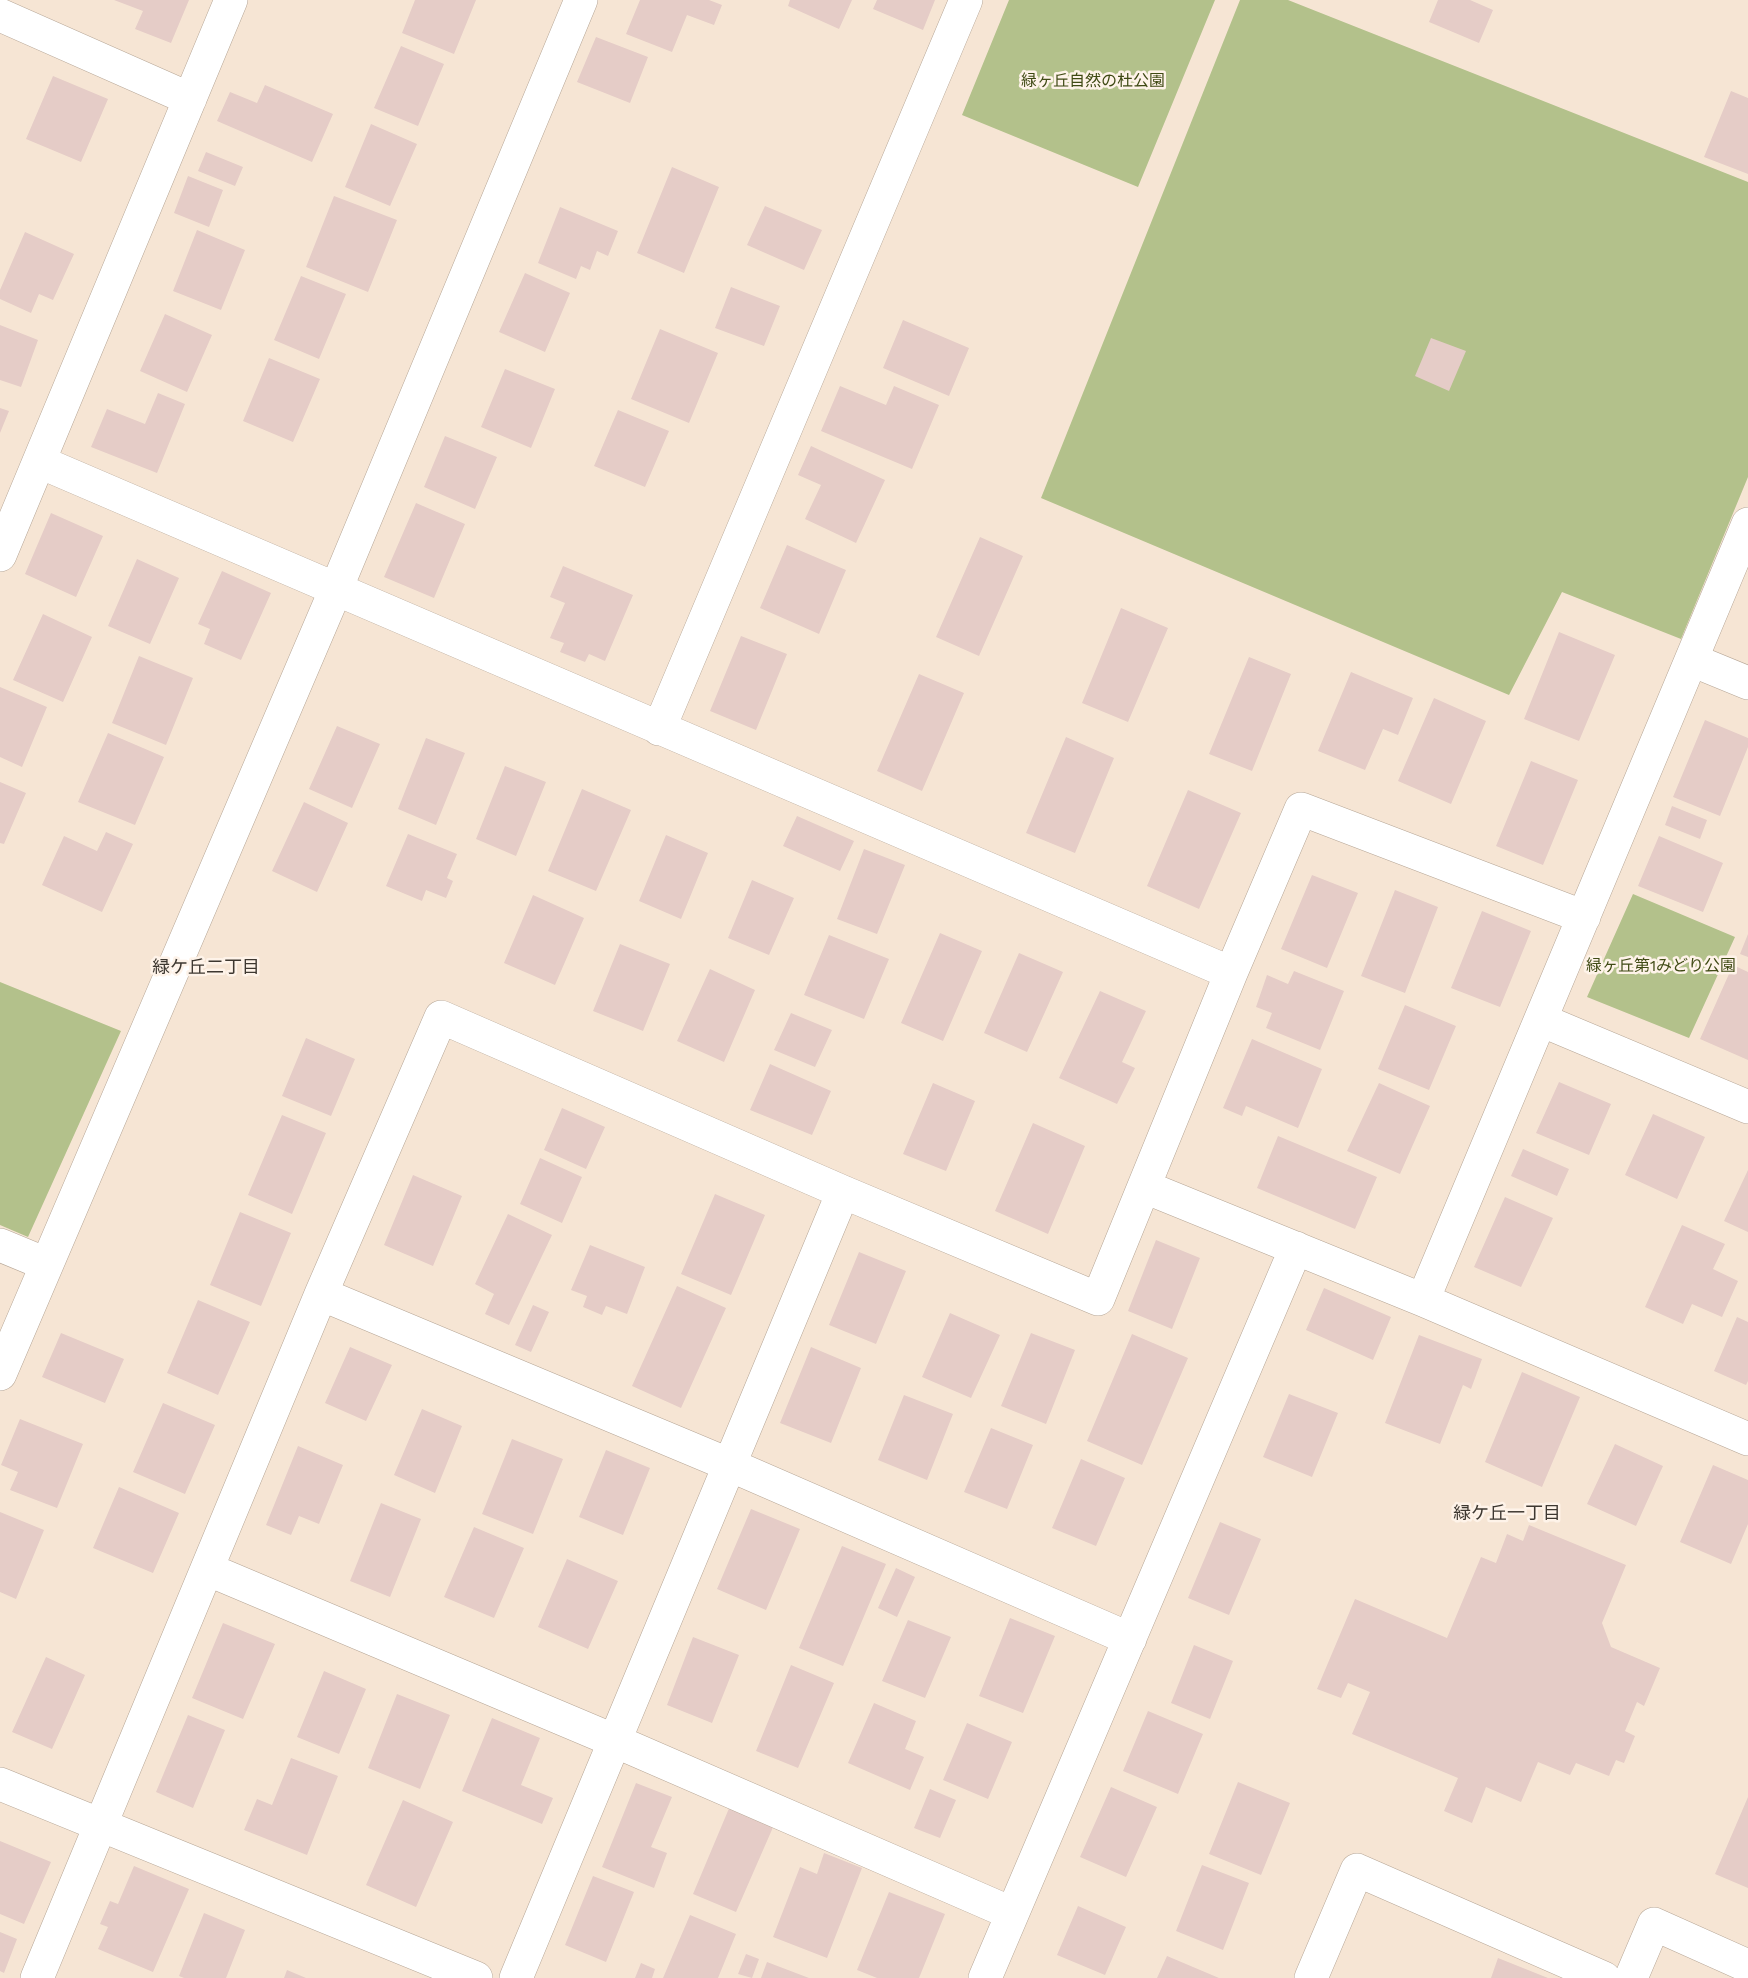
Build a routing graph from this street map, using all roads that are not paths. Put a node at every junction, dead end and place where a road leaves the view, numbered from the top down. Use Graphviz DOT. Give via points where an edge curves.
graph roads {
  1 [pos="231,0"];
  2 [pos="581,0"];
  3 [pos="966,0"];
  4 [pos="0,15"];
  5 [pos="190,99"];
  6 [pos="40,462"];
  7 [pos="1748,524"];
  8 [pos="0,555"];
  9 [pos="336,589"];
  10 [pos="1692,660"];
  11 [pos="1748,683"];
  12 [pos="659,729"];
  13 [pos="1584,917"];
  14 [pos="1231,974"];
  15 [pos="1541,1020"];
  16 [pos="1748,1107"];
  17 [pos="1145,1187"];
  18 [pos="843,1192"];
  19 [pos="0,1245"];
  20 [pos="1296,1248"];
  21 [pos="46,1264"];
  22 [pos="321,1294"];
  23 [pos="1423,1300"];
  24 [pos="0,1374"];
  25 [pos="1748,1438"];
  26 [pos="730,1465"];
  27 [pos="207,1569"];
  28 [pos="1130,1639"];
  29 [pos="615,1741"];
  30 [pos="0,1784"];
  31 [pos="99,1825"];
  32 [pos="1011,1913"];
  33 [pos="1748,1966"];
  34 [pos="37,1978"];
  35 [pos="476,1978"];
  36 [pos="516,1978"];
  37 [pos="985,1978"];
  38 [pos="1311,1978"];
  39 [pos="1604,1978"];
  40 [pos="1631,1978"];
  1 -- 5 [label="street"];
  2 -- 9 [label="street"];
  3 -- 12 [label="street"];
  4 -- 5 [label="street"];
  5 -- 6 [label="street"];
  6 -- 8 [label="street"];
  6 -- 9 [label="street"];
  7 -- 10 [label="street"];
  9 -- 12 [label="street"];
  9 -- 21 [label="street"];
  10 -- 11 [label="street"];
  10 -- 13 [label="street"];
  12 -- 14 [label="street"];
  13 -- 14 [label="street" via="1301,809"];
  13 -- 15 [label="street"];
  14 -- 17 [label="street"];
  15 -- 16 [label="street"];
  15 -- 23 [label="street"];
  17 -- 18 [label="street" via="1098,1299"];
  17 -- 20 [label="street"];
  18 -- 22 [label="street" via="441,1017"];
  18 -- 26 [label="street"];
  19 -- 21 [label="street"];
  20 -- 23 [label="street"];
  20 -- 28 [label="street"];
  21 -- 24 [label="street"];
  22 -- 26 [label="street"];
  22 -- 27 [label="street"];
  23 -- 25 [label="street"];
  26 -- 28 [label="street"];
  26 -- 29 [label="street"];
  27 -- 29 [label="street"];
  27 -- 31 [label="street"];
  28 -- 32 [label="street"];
  29 -- 32 [label="street"];
  29 -- 36 [label="street"];
  30 -- 31 [label="street"];
  31 -- 34 [label="street"];
  31 -- 35 [label="street"];
  32 -- 37 [label="street"];
  33 -- 40 [label="street" via="1654,1923"];
  38 -- 39 [label="street" via="1357,1870"];
}
